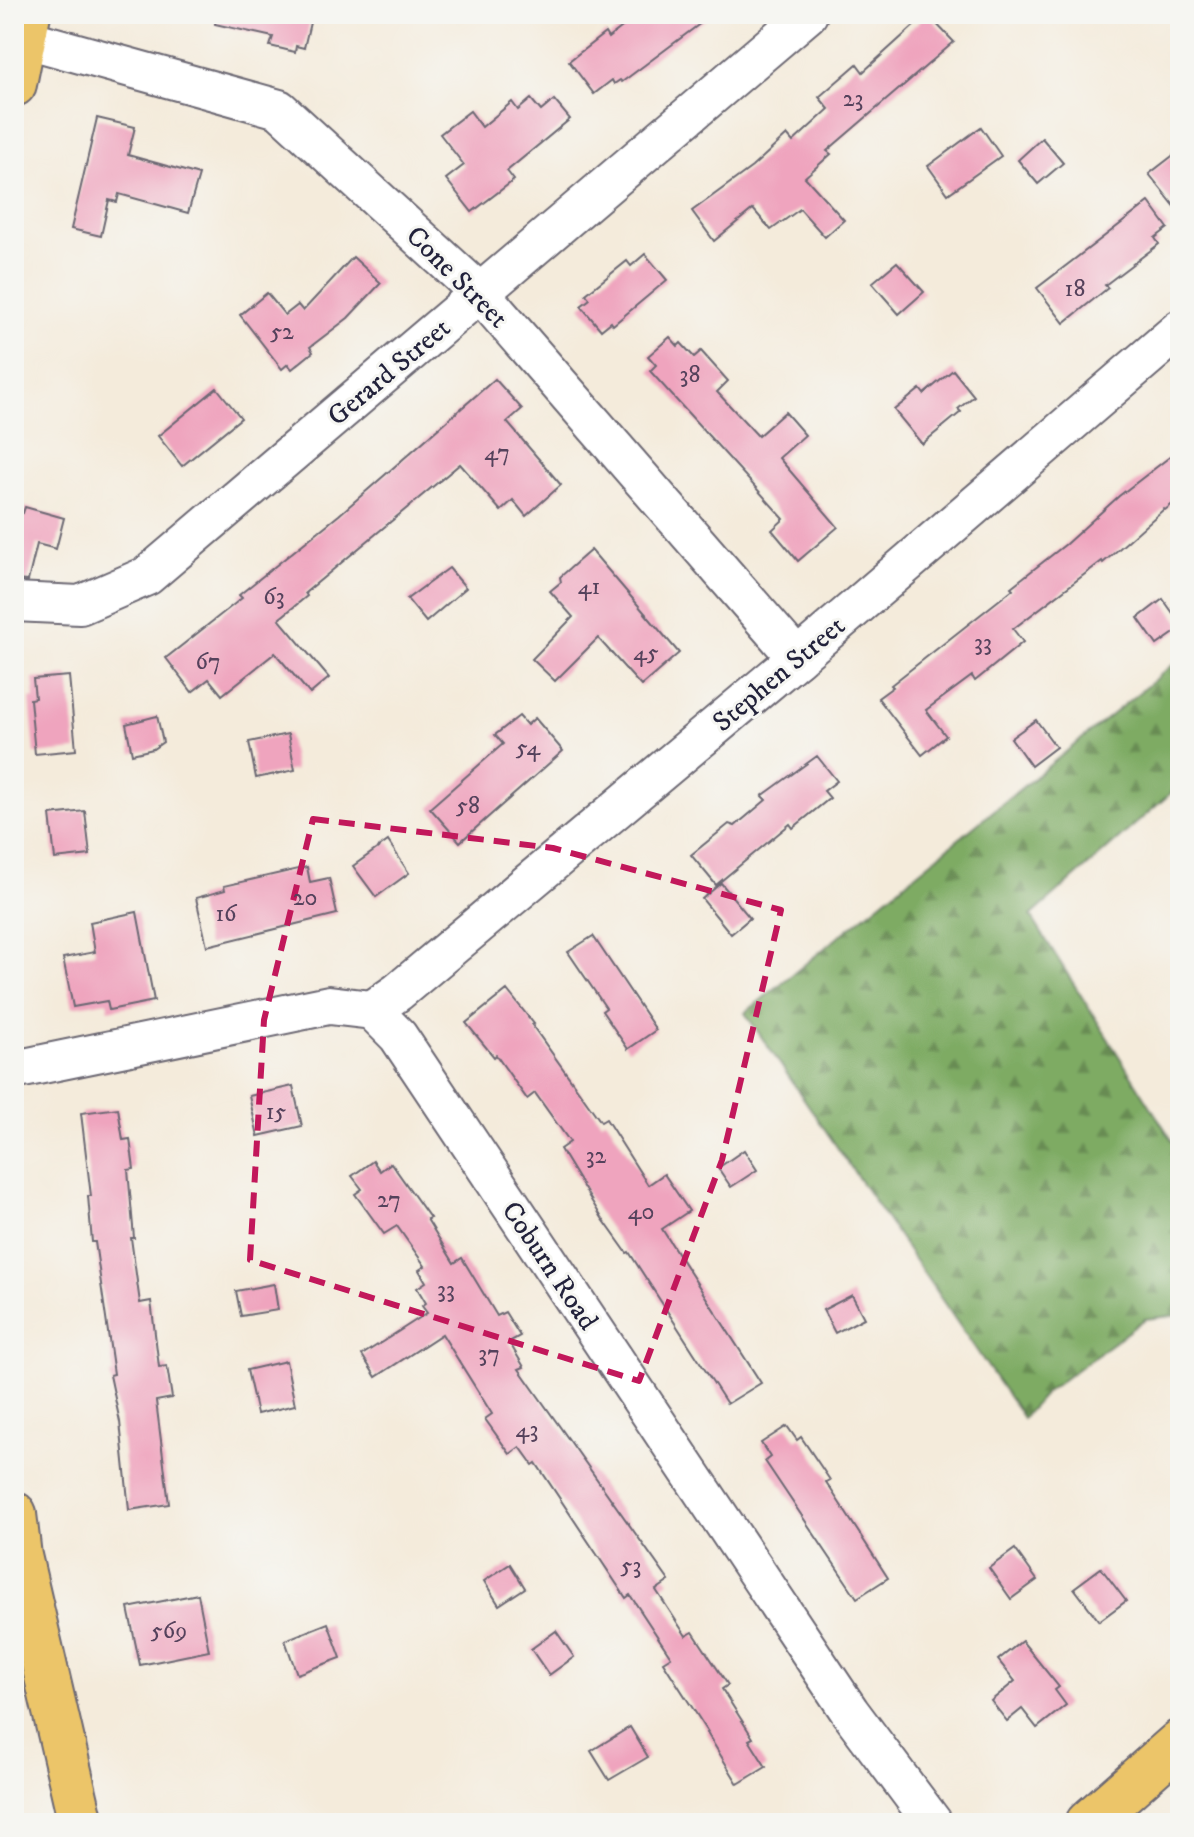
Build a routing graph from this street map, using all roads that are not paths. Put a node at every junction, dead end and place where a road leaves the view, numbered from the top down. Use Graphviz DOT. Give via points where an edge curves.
graph roads {
  1 [pos="808,14"];
  2 [pos="26,26"];
  3 [pos="14,84"];
  4 [pos="480,293"];
  5 [pos="1180,329"];
  6 [pos="14,602"];
  7 [pos="797,658"];
  8 [pos="372,1010"];
  9 [pos="14,1070"];
  10 [pos="14,1514"];
  11 [pos="1180,1742"];
  12 [pos="81,1823"];
  13 [pos="933,1823"];
  14 [pos="1088,1823"];
  1 -- 4 [label="street, Gerard Street"];
  2 -- 3 [label="main road"];
  2 -- 4 [label="street, Cone Street" via="279,109"];
  4 -- 6 [label="street, Gerard Street" via="147,576 80,605"];
  4 -- 7 [label="street, Cone Street"];
  5 -- 7 [label="street, Stephen Street"];
  7 -- 8 [label="street, Stephen Street"];
  8 -- 9 [label="street" via="329,1005"];
  8 -- 13 [label="street, Coburn Road" via="398,1036 850,1712"];
  10 -- 12 [label="main road" via="19,1556"];
  11 -- 14 [label="main road"];
}
